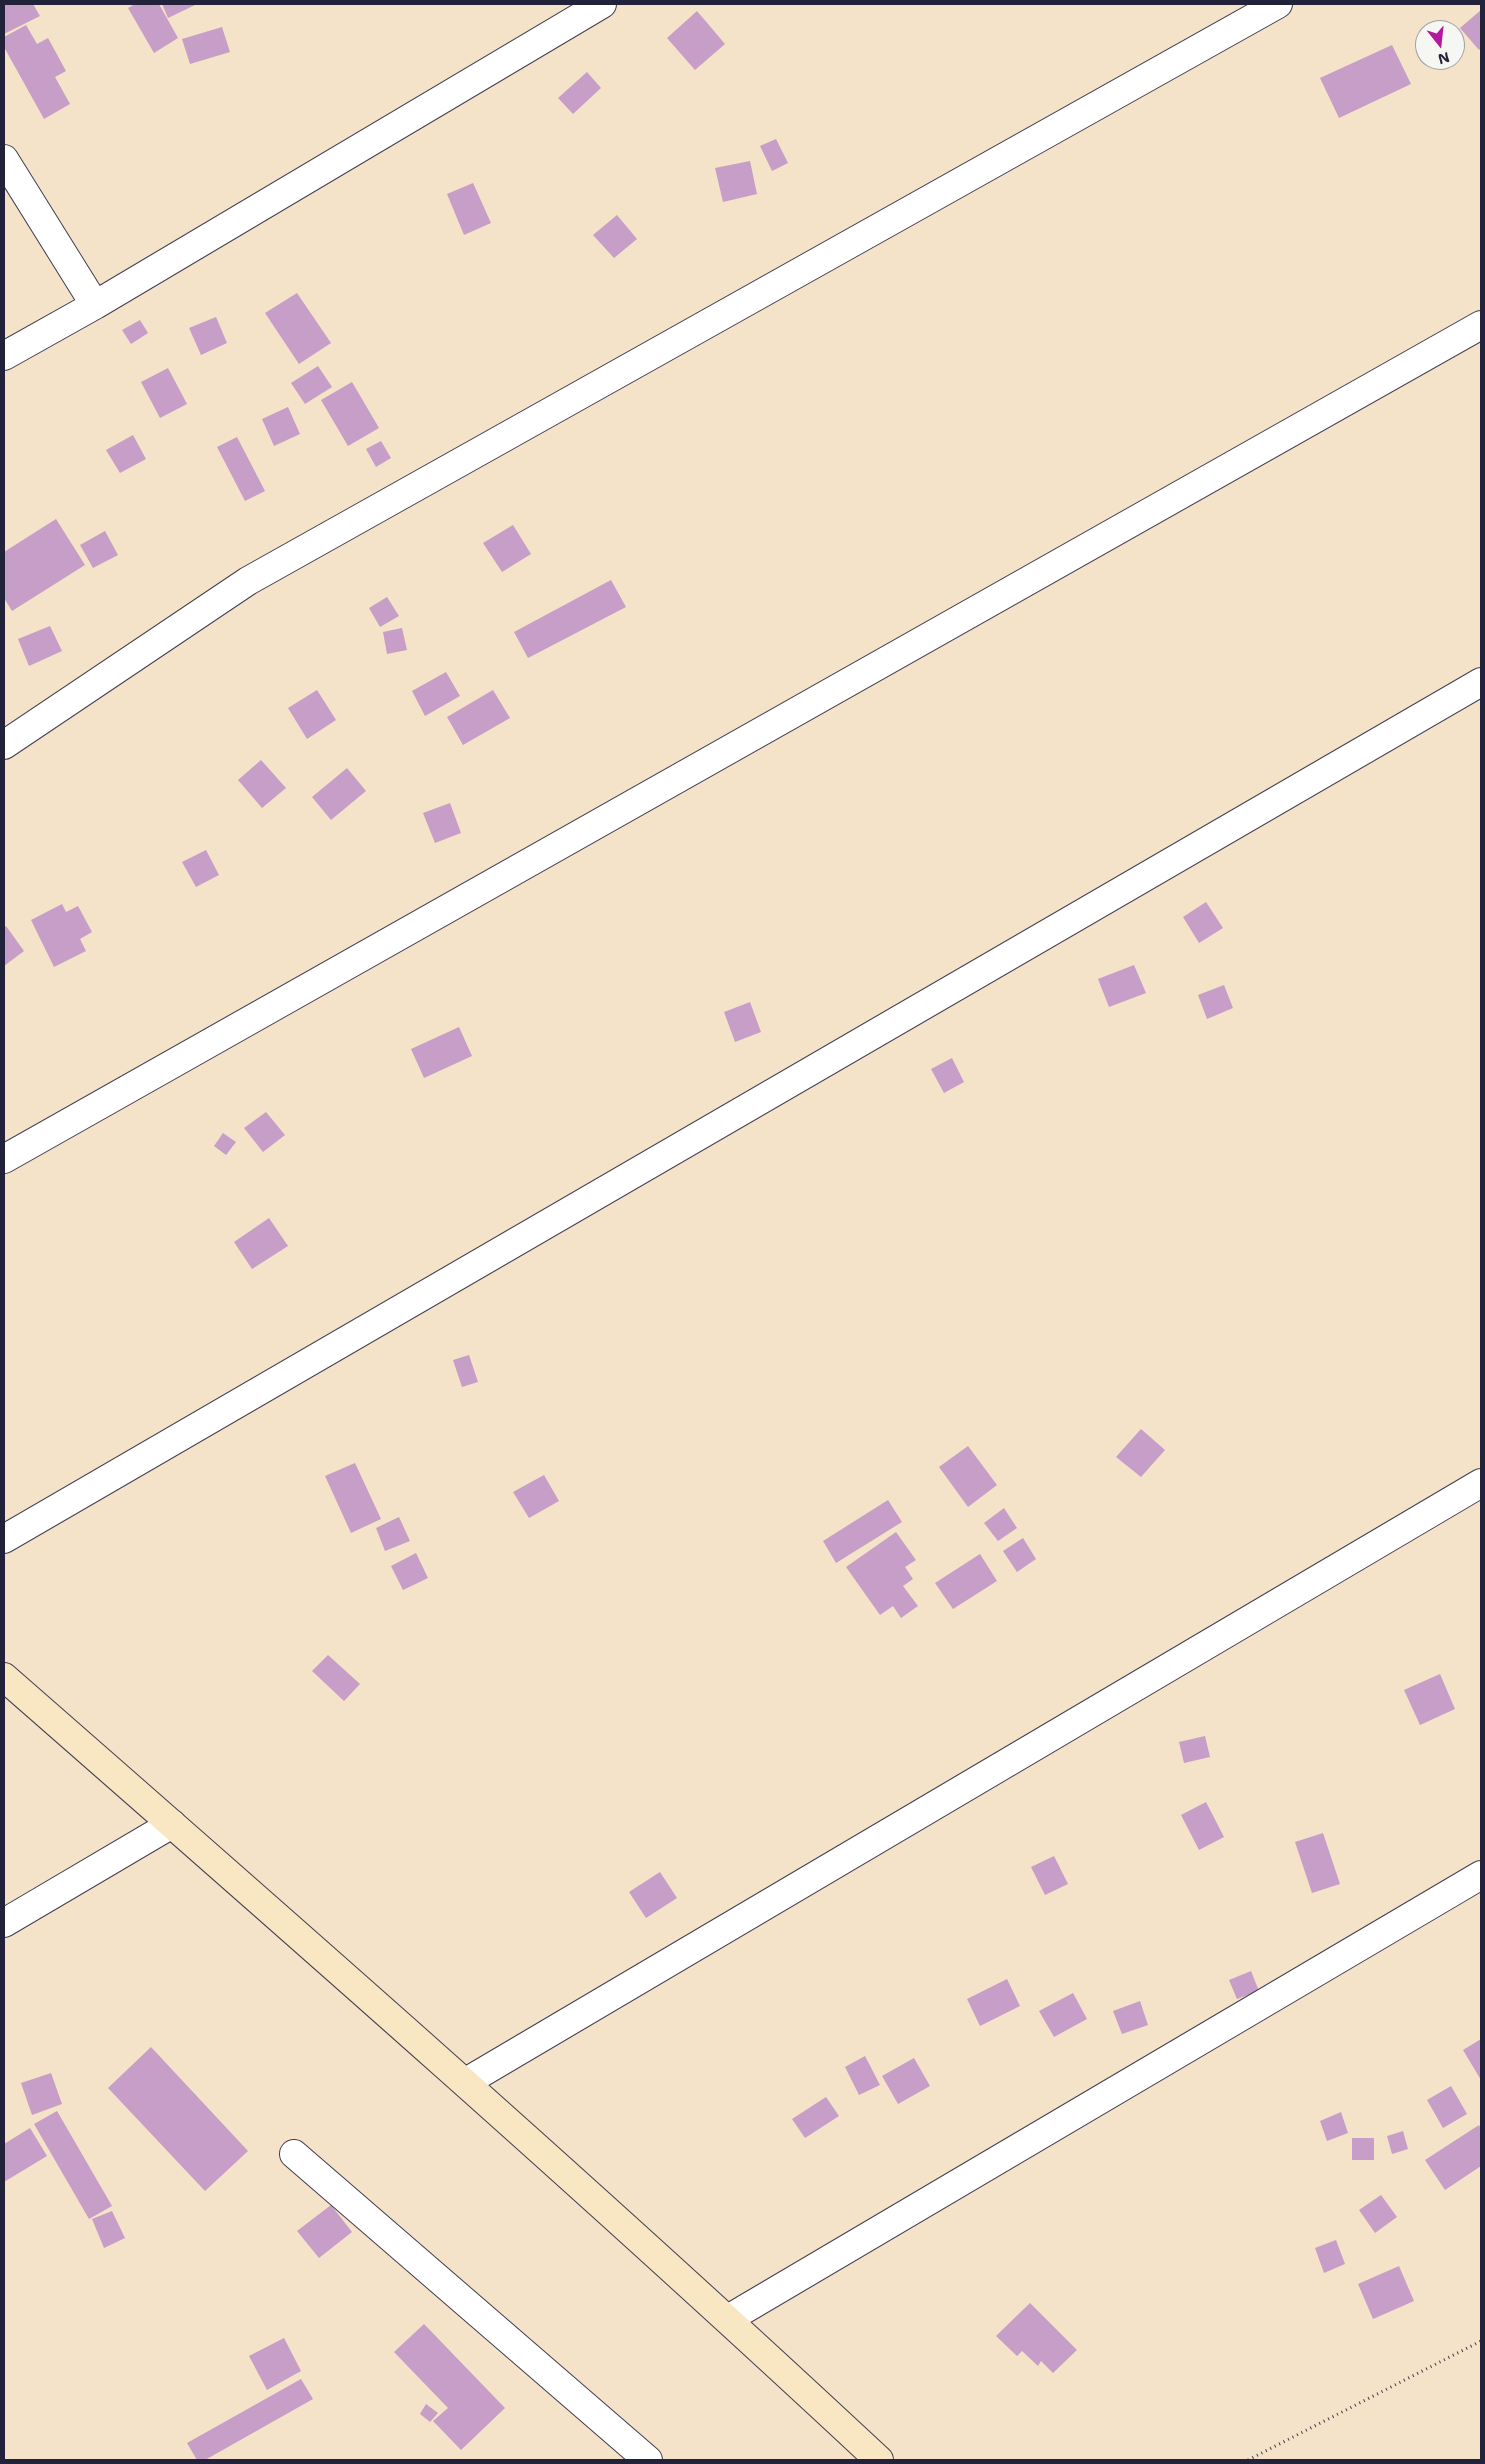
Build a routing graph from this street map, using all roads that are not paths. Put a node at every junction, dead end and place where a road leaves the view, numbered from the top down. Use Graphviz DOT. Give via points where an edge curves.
graph roads {
  1 [pos="602,4"];
  2 [pos="1278,4"];
  3 [pos="4,160"];
  4 [pos="95,305"];
  5 [pos="1481,325"];
  6 [pos="4,356"];
  7 [pos="1481,682"];
  8 [pos="4,745"];
  9 [pos="4,1159"];
  10 [pos="1481,1483"];
  11 [pos="4,1539"];
  12 [pos="4,1677"];
  13 [pos="172,1824"];
  14 [pos="1481,1875"];
  15 [pos="4,1923"];
  16 [pos="466,2082"];
  17 [pos="294,2154"];
  18 [pos="728,2319"];
  19 [pos="648,2460"];
  20 [pos="879,2460"];
  1 -- 4 [label="street"];
  2 -- 8 [label="street" via="248,581"];
  3 -- 4 [label="street"];
  4 -- 6 [label="street"];
  5 -- 9 [label="street"];
  7 -- 11 [label="street"];
  10 -- 16 [label="street"];
  12 -- 13 [label="main road"];
  13 -- 15 [label="street"];
  13 -- 16 [label="main road"];
  14 -- 18 [label="street"];
  16 -- 18 [label="main road"];
  17 -- 19 [label="street"];
  18 -- 20 [label="main road"];
}
